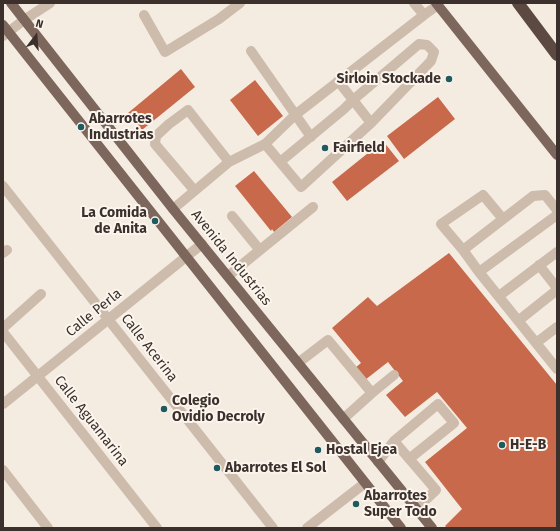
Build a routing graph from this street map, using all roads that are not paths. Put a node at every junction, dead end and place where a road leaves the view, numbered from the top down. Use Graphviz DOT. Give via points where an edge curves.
graph roads {
  1 [pos="11,3"];
  2 [pos="50,3"];
  3 [pos="240,3"];
  4 [pos="414,3"];
  5 [pos="518,3"];
  6 [pos="437,4"];
  7 [pos="144,15"];
  8 [pos="424,15"];
  9 [pos="24,20"];
  10 [pos="5,31"];
  11 [pos="251,51"];
  12 [pos="557,54"];
  13 [pos="338,81"];
  14 [pos="353,100"];
  15 [pos="295,116"];
  16 [pos="371,123"];
  17 [pos="311,136"];
  18 [pos="265,144"];
  19 [pos="557,155"];
  20 [pos="229,162"];
  21 [pos="280,162"];
  22 [pos="3,186"];
  23 [pos="194,190"];
  24 [pos="312,207"];
  25 [pos="173,208"];
  26 [pos="557,210"];
  27 [pos="557,215"];
  28 [pos="232,216"];
  29 [pos="503,219"];
  30 [pos="202,244"];
  31 [pos="259,249"];
  32 [pos="463,250"];
  33 [pos="557,252"];
  34 [pos="186,257"];
  35 [pos="539,265"];
  36 [pos="479,272"];
  37 [pos="228,276"];
  38 [pos="557,289"];
  39 [pos="41,294"];
  40 [pos="499,296"];
  41 [pos="108,319"];
  42 [pos="518,320"];
  43 [pos="557,327"];
  44 [pos="3,328"];
  45 [pos="3,332"];
  46 [pos="536,343"];
  47 [pos="298,363"];
  48 [pos="557,370"];
  49 [pos="394,375"];
  50 [pos="38,376"];
  51 [pos="372,393"];
  52 [pos="3,404"];
  53 [pos="343,419"];
  54 [pos="394,441"];
  55 [pos="409,459"];
  56 [pos="378,462"];
  57 [pos="3,470"];
  58 [pos="365,483"];
  59 [pos="417,508"];
  60 [pos="48,528"];
  61 [pos="157,528"];
  62 [pos="273,528"];
  63 [pos="307,528"];
  64 [pos="401,528"];
  65 [pos="432,528"];
  1 -- 9 [label="main road, Avenida Industrias"];
  2 -- 9 [label="street"];
  3 -- 7 [label="street" via="166,52"];
  4 -- 8 [label="street"];
  5 -- 12 [label="highway"];
  6 -- 8 [label="street"];
  6 -- 19 [label="main road"];
  8 -- 13 [label="street"];
  9 -- 10 [label="street"];
  9 -- 25 [label="main road, Avenida Industrias"];
  10 -- 34 [label="main road"];
  11 -- 15 [label="street"];
  13 -- 14 [label="street"];
  13 -- 15 [label="street"];
  14 -- 16 [label="street"];
  14 -- 16 [label="street" via="419,44 427,45 434,52 431,61"];
  14 -- 17 [label="street"];
  15 -- 17 [label="street"];
  15 -- 18 [label="street"];
  16 -- 21 [label="street" via="301,187"];
  17 -- 21 [label="street"];
  18 -- 20 [label="street"];
  18 -- 21 [label="street"];
  20 -- 23 [label="street"];
  20 -- 23 [label="street" via="188,110 169,124 156,136 155,144"];
  22 -- 41 [label="street, Calle Acerina"];
  23 -- 25 [label="street"];
  24 -- 31 [label="street"];
  25 -- 30 [label="main road, Avenida Industrias"];
  26 -- 29 [label="street" via="545,195 533,196"];
  27 -- 36 [label="street"];
  28 -- 31 [label="street"];
  29 -- 32 [label="street"];
  29 -- 32 [label="street" via="483,195 441,224"];
  30 -- 34 [label="street, Calle Perla"];
  30 -- 37 [label="main road, Avenida Industrias"];
  31 -- 37 [label="street"];
  32 -- 36 [label="street"];
  33 -- 35 [label="street"];
  34 -- 41 [label="street, Calle Perla"];
  34 -- 58 [label="main road"];
  35 -- 38 [label="street"];
  35 -- 40 [label="street"];
  36 -- 40 [label="street"];
  37 -- 47 [label="main road, Avenida Industrias"];
  38 -- 42 [label="street"];
  39 -- 44 [label="street"];
  40 -- 42 [label="street"];
  41 -- 50 [label="street, Calle Perla"];
  41 -- 62 [label="street, Calle Acerina"];
  42 -- 46 [label="street"];
  43 -- 46 [label="street"];
  45 -- 50 [label="street, Calle Aguamarina"];
  46 -- 48 [label="street"];
  47 -- 51 [label="street" via="328,340"];
  47 -- 53 [label="main road, Avenida Industrias"];
  49 -- 51 [label="street"];
  50 -- 52 [label="street, Calle Perla"];
  50 -- 61 [label="street, Calle Aguamarina"];
  51 -- 53 [label="street"];
  53 -- 56 [label="main road, Avenida Industrias"];
  54 -- 55 [label="street"];
  54 -- 55 [label="street" via="438,404 454,424"];
  54 -- 56 [label="street"];
  55 -- 59 [label="street" via="436,490"];
  56 -- 59 [label="main road, Avenida Industrias"];
  57 -- 60 [label="street"];
  58 -- 63 [label="street"];
  58 -- 64 [label="main road"];
  59 -- 65 [label="main road, Avenida Industrias"];
}
